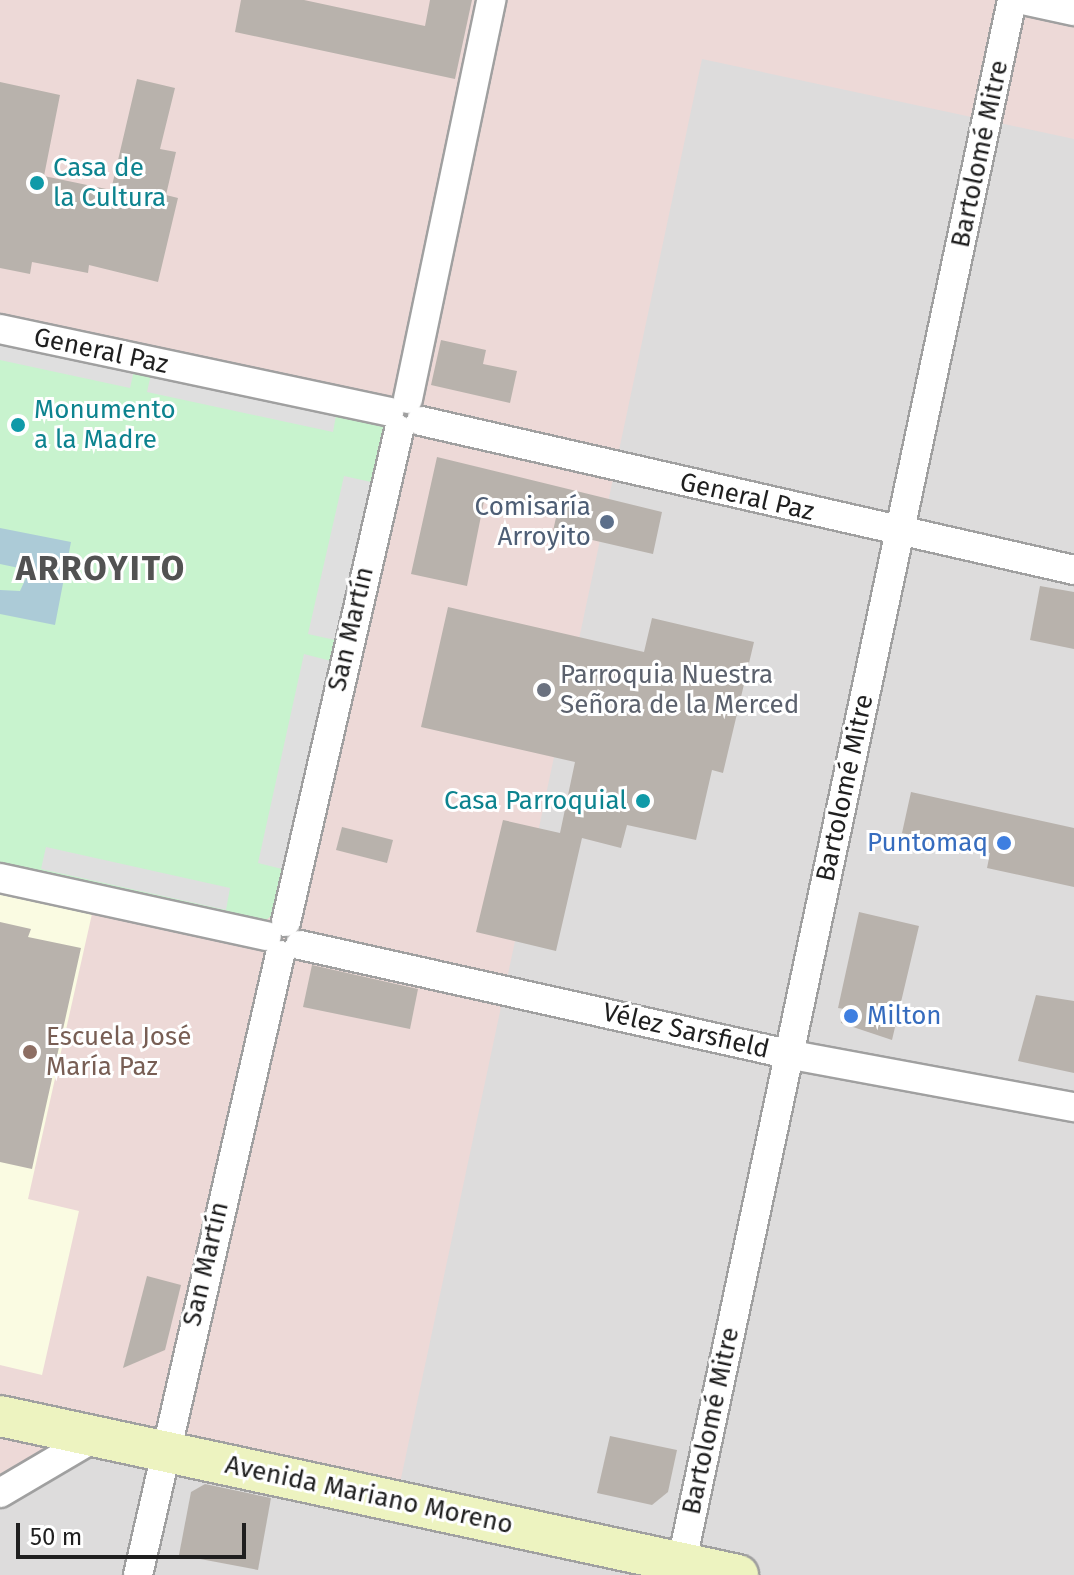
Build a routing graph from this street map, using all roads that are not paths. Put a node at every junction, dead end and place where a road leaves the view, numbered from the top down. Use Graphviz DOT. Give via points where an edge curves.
graph roads {
  1 [pos="491,0"];
  2 [pos="1012,0"];
  3 [pos="1023,0"];
  4 [pos="1074,11"];
  5 [pos="0,329"];
  6 [pos="404,416"];
  7 [pos="902,532"];
  8 [pos="1074,570"];
  9 [pos="0,878"];
  10 [pos="283,939"];
  11 [pos="787,1054"];
  12 [pos="1074,1107"];
  13 [pos="0,1416"];
  14 [pos="95,1437"];
  15 [pos="162,1450"];
  16 [pos="0,1493"];
  17 [pos="680,1569"];
  18 [pos="138,1575"];
  19 [pos="738,1575"];
  1 -- 6 [label="street, San Martín"];
  2 -- 7 [label="street, Bartolomé Mitre"];
  3 -- 4 [label="street"];
  5 -- 6 [label="street, General Paz"];
  6 -- 7 [label="street, General Paz"];
  6 -- 10 [label="street, San Martín"];
  7 -- 8 [label="street, General Paz"];
  7 -- 11 [label="street, Bartolomé Mitre"];
  9 -- 10 [label="street, Vélez Sarsfield"];
  10 -- 11 [label="street, Vélez Sarsfield"];
  10 -- 15 [label="street, San Martín"];
  11 -- 12 [label="street, Vélez Sarsfield"];
  11 -- 17 [label="street, Bartolomé Mitre"];
  13 -- 14 [label="main road, Avenida Mariano Moreno"];
  14 -- 15 [label="main road, Avenida Mariano Moreno"];
  14 -- 16 [label="street"];
  15 -- 17 [label="main road, Avenida Mariano Moreno"];
  15 -- 18 [label="street, San Martín"];
  17 -- 19 [label="main road, Avenida Mariano Moreno"];
}
